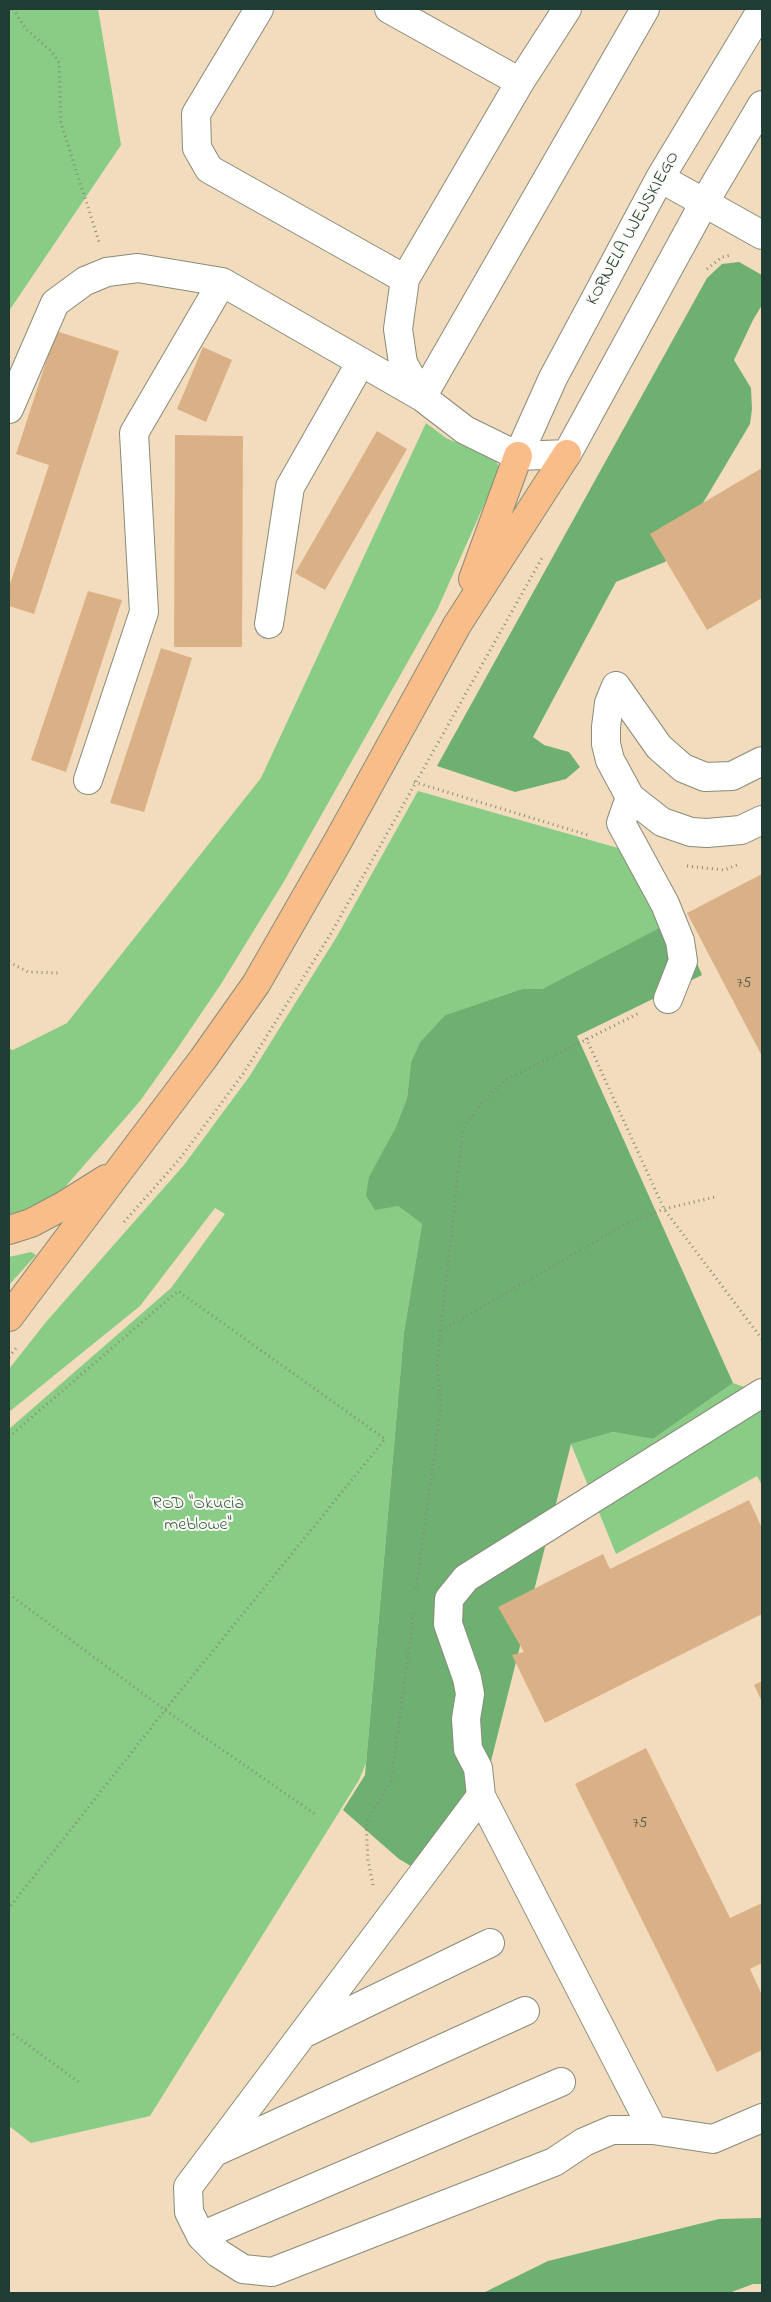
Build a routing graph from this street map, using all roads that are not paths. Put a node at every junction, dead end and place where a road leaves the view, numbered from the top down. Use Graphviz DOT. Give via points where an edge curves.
graph roads {
  1 [pos="259,9"];
  2 [pos="389,9"];
  3 [pos="567,9"];
  4 [pos="644,9"];
  5 [pos="762,9"];
  6 [pos="520,82"];
  7 [pos="762,105"];
  8 [pos="660,178"];
  9 [pos="704,203"];
  10 [pos="762,234"];
  11 [pos="405,279"];
  12 [pos="222,282"];
  13 [pos="361,362"];
  14 [pos="422,398"];
  15 [pos="9,409"];
  16 [pos="567,454"];
  17 [pos="518,456"];
  18 [pos="269,624"];
  19 [pos="457,626"];
  20 [pos="762,761"];
  21 [pos="88,780"];
  22 [pos="630,797"];
  23 [pos="762,820"];
  24 [pos="668,999"];
  25 [pos="120,1171"];
  26 [pos="9,1230"];
  27 [pos="9,1317"];
  28 [pos="762,1394"];
  29 [pos="481,1796"];
  30 [pos="490,1943"];
  31 [pos="525,2011"];
  32 [pos="301,2035"];
  33 [pos="561,2082"];
  34 [pos="762,2118"];
  35 [pos="653,2130"];
  36 [pos="215,2152"];
  37 [pos="201,2236"];
  1 -- 11 [label="street" via="196,114 197,148 209,169"];
  2 -- 6 [label="street"];
  3 -- 6 [label="street"];
  4 -- 14 [label="street"];
  5 -- 8 [label="street, KORNELA UJEJSKIEGO"];
  6 -- 11 [label="street"];
  7 -- 9 [label="street"];
  8 -- 9 [label="street"];
  8 -- 17 [label="street, KORNELA UJEJSKIEGO" via="554,378"];
  9 -- 10 [label="street"];
  9 -- 16 [label="street"];
  11 -- 14 [label="street" via="398,329 403,363"];
  12 -- 13 [label="street"];
  12 -- 15 [label="street" via="138,268 107,272 85,281 55,304"];
  12 -- 21 [label="street" via="134,433 144,612"];
  13 -- 14 [label="street"];
  13 -- 18 [label="street" via="290,487"];
  14 -- 17 [label="street" via="465,430"];
  16 -- 17 [label="street"];
  16 -- 19 [label="main road"];
  17 -- 19 [label="main road"];
  19 -- 25 [label="main road" via="256,984"];
  20 -- 22 [label="street" via="732,776 705,777 682,768 658,747 616,686 610,703 606,744 610,760"];
  22 -- 23 [label="street" via="662,822 691,832 741,830"];
  22 -- 24 [label="street" via="621,823 665,904 680,940 683,961"];
  25 -- 26 [label="main road" via="63,1206"];
  25 -- 27 [label="main road"];
  28 -- 29 [label="street" via="466,1578 450,1599 448,1624 467,1678 470,1694 466,1719 468,1749 478,1768"];
  29 -- 32 [label="street"];
  29 -- 35 [label="street"];
  30 -- 32 [label="street"];
  31 -- 36 [label="street"];
  32 -- 36 [label="street"];
  33 -- 37 [label="street"];
  34 -- 35 [label="street" via="713,2139"];
  35 -- 37 [label="street" via="612,2130 584,2142 554,2162 272,2272 243,2270 218,2253"];
  36 -- 37 [label="street" via="188,2187 189,2212"];
}
